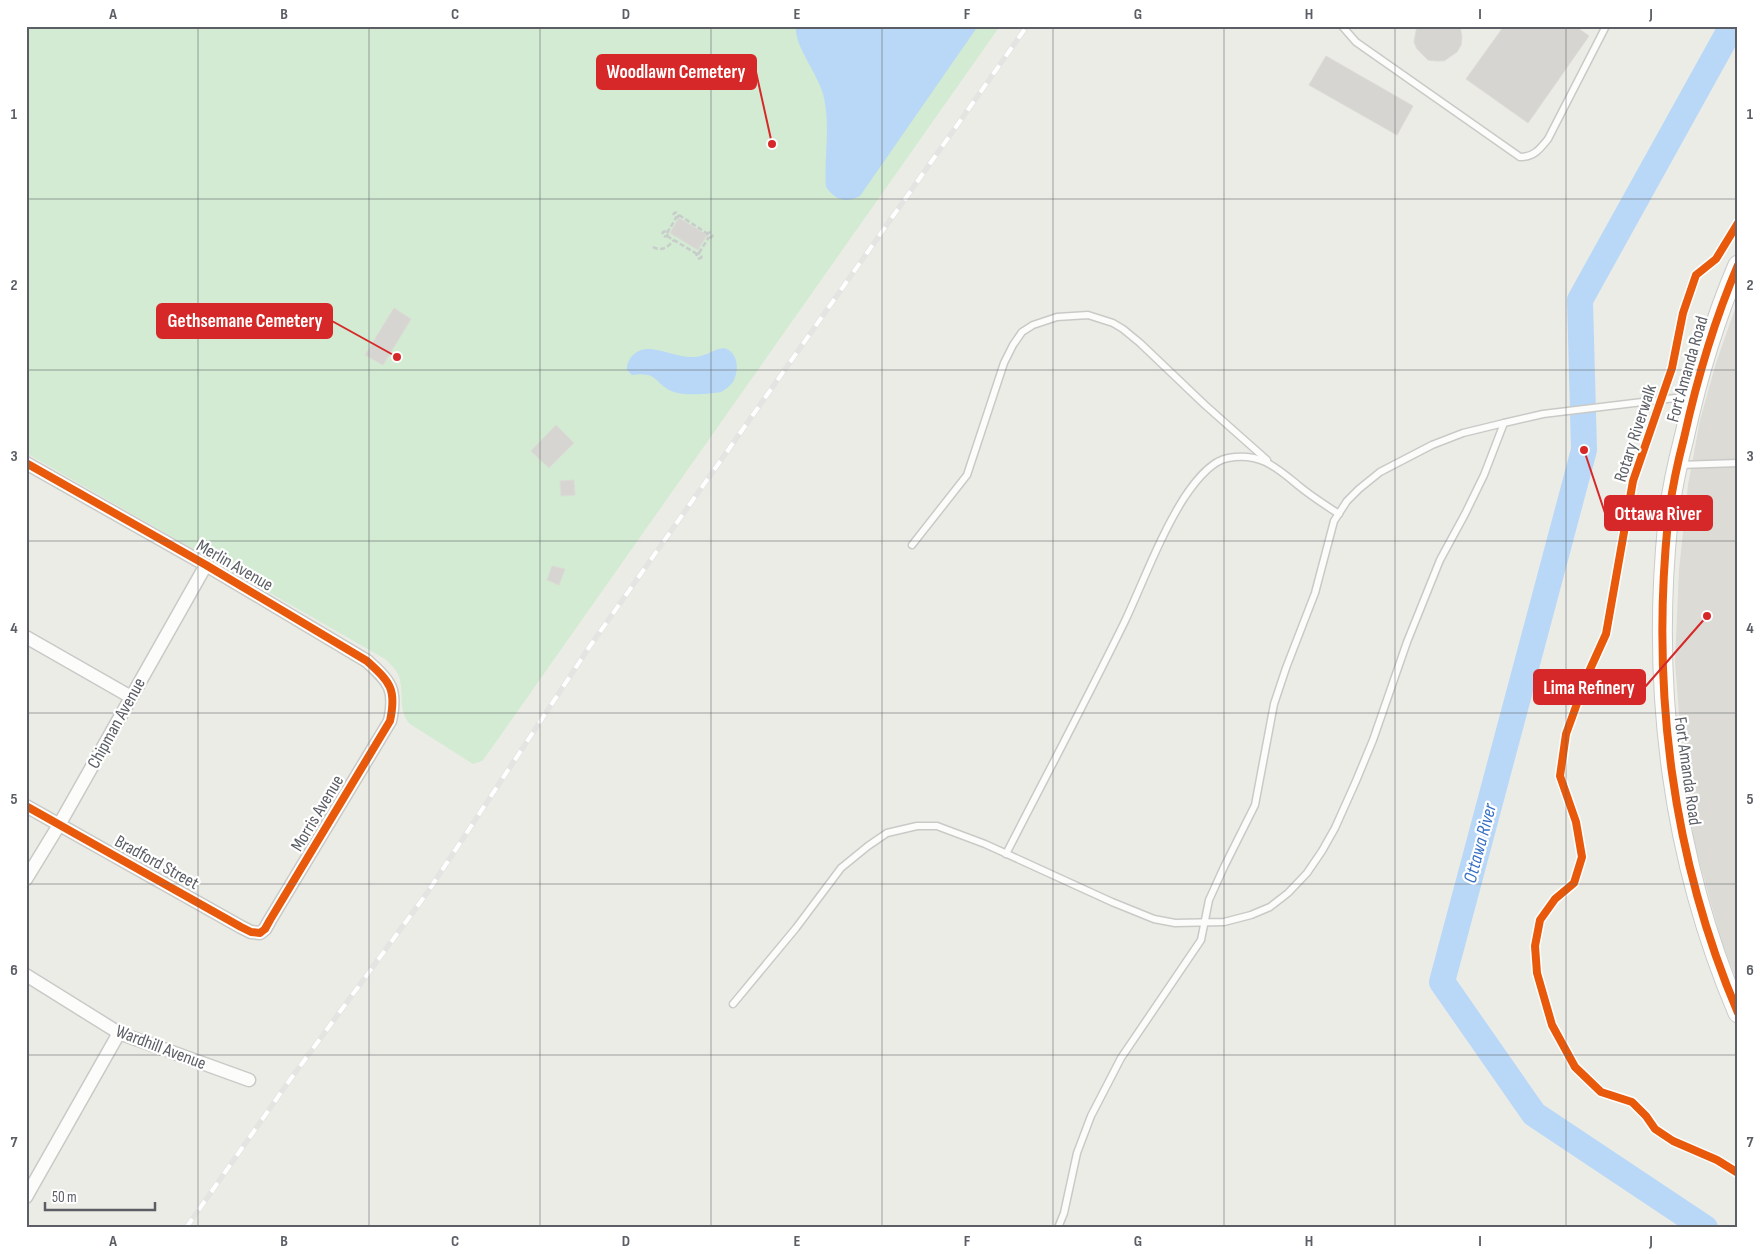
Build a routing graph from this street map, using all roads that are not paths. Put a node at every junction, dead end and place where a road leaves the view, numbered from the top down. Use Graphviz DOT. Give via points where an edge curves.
graph roads {
  1 [pos="1342,26"];
  2 [pos="1606,26"];
  3 [pos="1738,265"];
  4 [pos="1693,396"];
  5 [pos="1504,423"];
  6 [pos="1738,462"];
  7 [pos="26,463"];
  8 [pos="1271,463"];
  9 [pos="1677,465"];
  10 [pos="1339,514"];
  11 [pos="912,545"];
  12 [pos="206,565"];
  13 [pos="26,637"];
  14 [pos="131,697"];
  15 [pos="390,721"];
  16 [pos="26,806"];
  17 [pos="59,824"];
  18 [pos="1006,854"];
  19 [pos="26,879"];
  20 [pos="270,920"];
  21 [pos="1204,922"];
  22 [pos="26,975"];
  23 [pos="734,1004"];
  24 [pos="1738,1013"];
  25 [pos="119,1033"];
  26 [pos="249,1080"];
  27 [pos="26,1197"];
  28 [pos="1058,1228"];
  1 -- 2 [label="lane" via="1356,42 1520,157 1538,151 1548,138"];
  3 -- 4 [label="street, Fort Amanda Road" via="1723,299"];
  4 -- 5 [label="lane" via="1543,414"];
  4 -- 9 [label="street, Fort Amanda Road"];
  5 -- 10 [label="lane" via="1440,442 1380,472 1347,501"];
  5 -- 21 [label="lane" via="1484,475 1440,560 1373,740 1322,850 1307,873 1270,908 1224,922"];
  6 -- 9 [label="lane"];
  7 -- 12 [label="street, Merlin Avenue"];
  8 -- 10 [label="lane"];
  8 -- 11 [label="lane" via="1123,329 1088,315 1056,317 1022,332 1013,345 967,475"];
  8 -- 18 [label="lane" via="1243,456 1226,458 1200,477 1185,497"];
  9 -- 24 [label="street, Fort Amanda Road" via="1668,521 1662,633 1667,733 1677,810 1690,872 1722,977"];
  10 -- 21 [label="lane" via="1274,704 1255,805 1209,900"];
  12 -- 14 [label="street, Chipman Avenue"];
  12 -- 15 [label="street, Merlin Avenue" via="366,660 386,681 394,696"];
  13 -- 14 [label="street"];
  14 -- 17 [label="street, Chipman Avenue"];
  15 -- 20 [label="street, Morris Avenue"];
  16 -- 17 [label="street, Bradford Street"];
  17 -- 19 [label="street, Chipman Avenue"];
  17 -- 20 [label="street, Bradford Street" via="251,932 260,933"];
  18 -- 21 [label="lane" via="1154,919 1175,923"];
  18 -- 23 [label="lane" via="937,826 917,826 887,833 841,868"];
  21 -- 28 [label="lane" via="1201,940 1121,1058 1091,1116 1077,1153"];
  22 -- 25 [label="street, Wardhill Avenue"];
  25 -- 26 [label="street, Wardhill Avenue"];
  25 -- 27 [label="street"];
}
